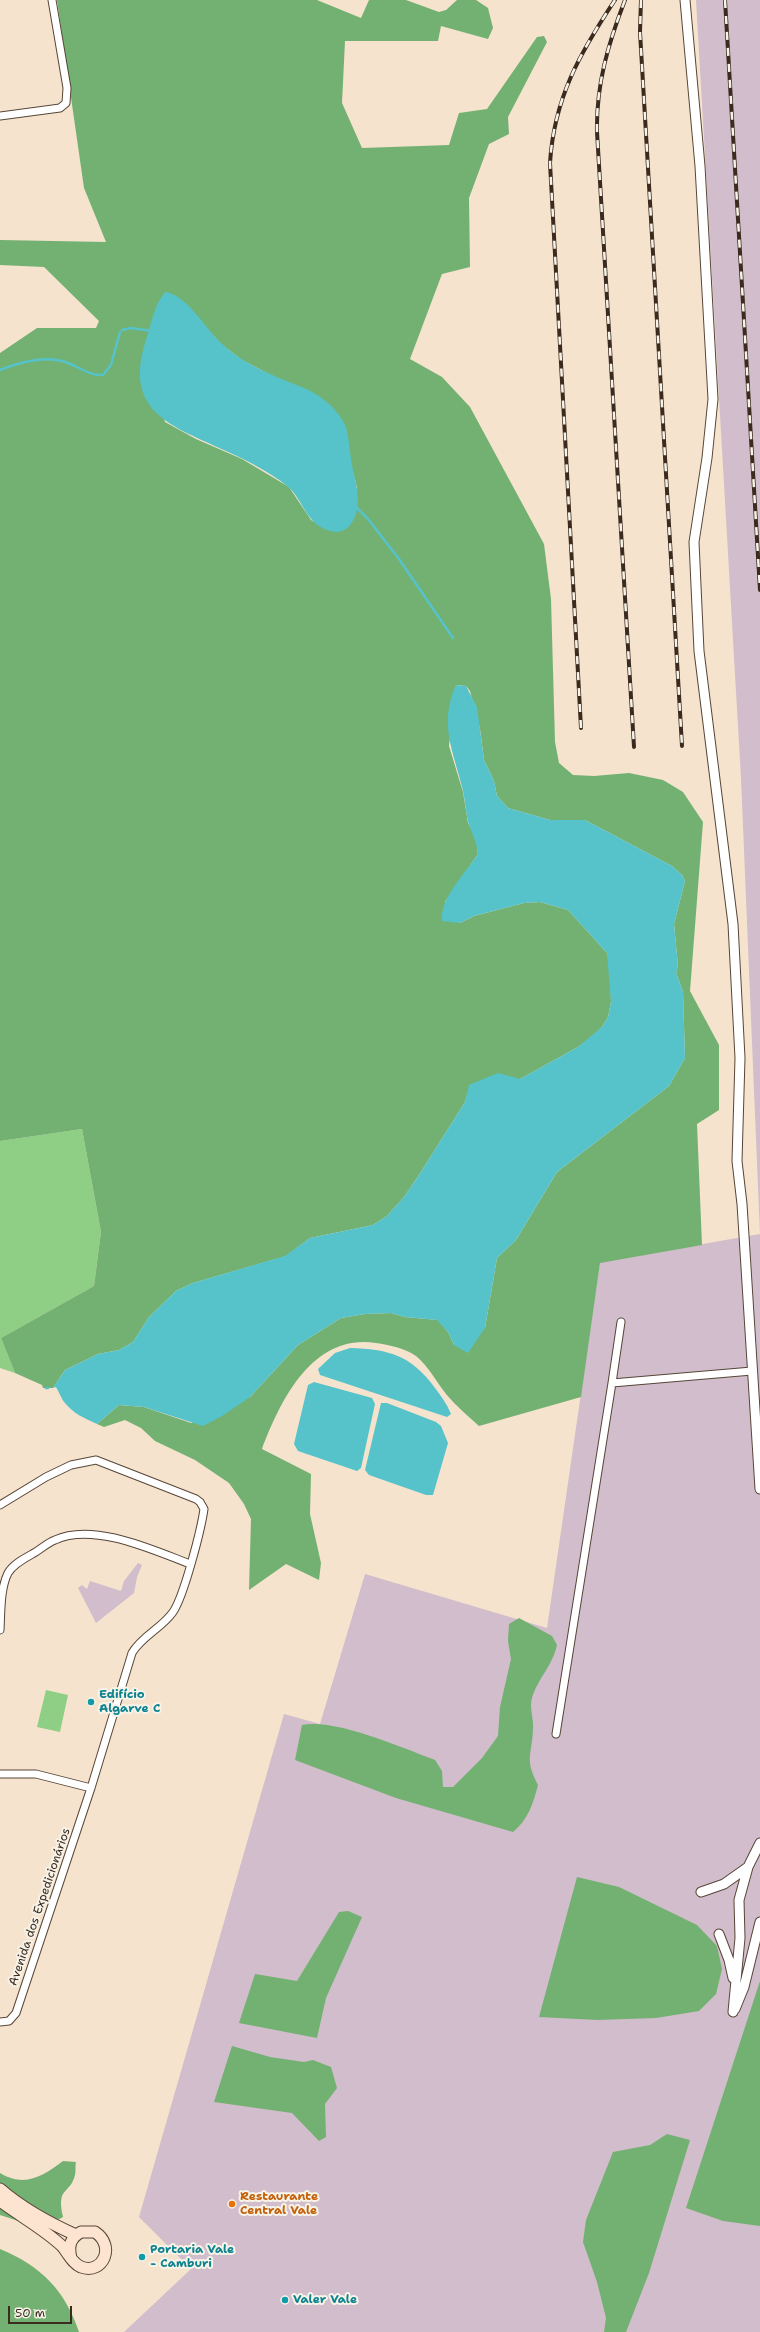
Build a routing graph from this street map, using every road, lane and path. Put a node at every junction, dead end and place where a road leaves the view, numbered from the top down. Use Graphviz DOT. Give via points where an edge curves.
graph roads {
  1 [pos="52,0"];
  2 [pos="685,0"];
  3 [pos="0,116"];
  4 [pos="621,1322"];
  5 [pos="752,1371"];
  6 [pos="612,1383"];
  7 [pos="760,1489"];
  8 [pos="0,1505"];
  9 [pos="190,1564"];
  10 [pos="0,1630"];
  11 [pos="556,1734"];
  12 [pos="0,1774"];
  13 [pos="91,1788"];
  14 [pos="760,1843"];
  15 [pos="748,1867"];
  16 [pos="701,1892"];
  17 [pos="760,1922"];
  18 [pos="719,1934"];
  19 [pos="734,1991"];
  20 [pos="0,2022"];
  21 [pos="0,2189"];
  22 [pos="0,2201"];
  23 [pos="76,2235"];
  24 [pos="71,2258"];
  1 -- 3 [label="street" via="68,95 66,103 60,108"];
  2 -- 5 [label="street" via="700,166 713,399 694,542 699,651 732,924 740,1058 737,1161"];
  4 -- 6 [label="street"];
  5 -- 6 [label="street"];
  5 -- 7 [label="street"];
  6 -- 11 [label="street"];
  8 -- 9 [label="street, Avenida dos Expedicionários" via="71,1465 96,1460 200,1502 204,1509 203,1518"];
  9 -- 10 [label="street" via="126,1540 81,1535 56,1539 18,1562 8,1572 4,1584"];
  9 -- 13 [label="street, Avenida dos Expedicionários" via="174,1611 167,1620 140,1641 132,1653"];
  12 -- 13 [label="street" via="36,1774"];
  13 -- 20 [label="street, Avenida dos Expedicionários" via="16,2013 9,2022"];
  14 -- 15 [label="street"];
  15 -- 16 [label="street" via="724,1884"];
  15 -- 19 [label="street" via="739,1900 740,1938"];
  17 -- 19 [label="street" via="744,1987 733,2012"];
  18 -- 19 [label="street" via="729,1960"];
  21 -- 23 [label="main road" via="33,2212"];
  22 -- 24 [label="main road" via="62,2247"];
  23 -- 24 [label="main road" via="70,2245"];
  23 -- 24 [label="main road" via="87,2231 95,2232 105,2241 106,2253 102,2261 91,2268 77,2265"];
}
